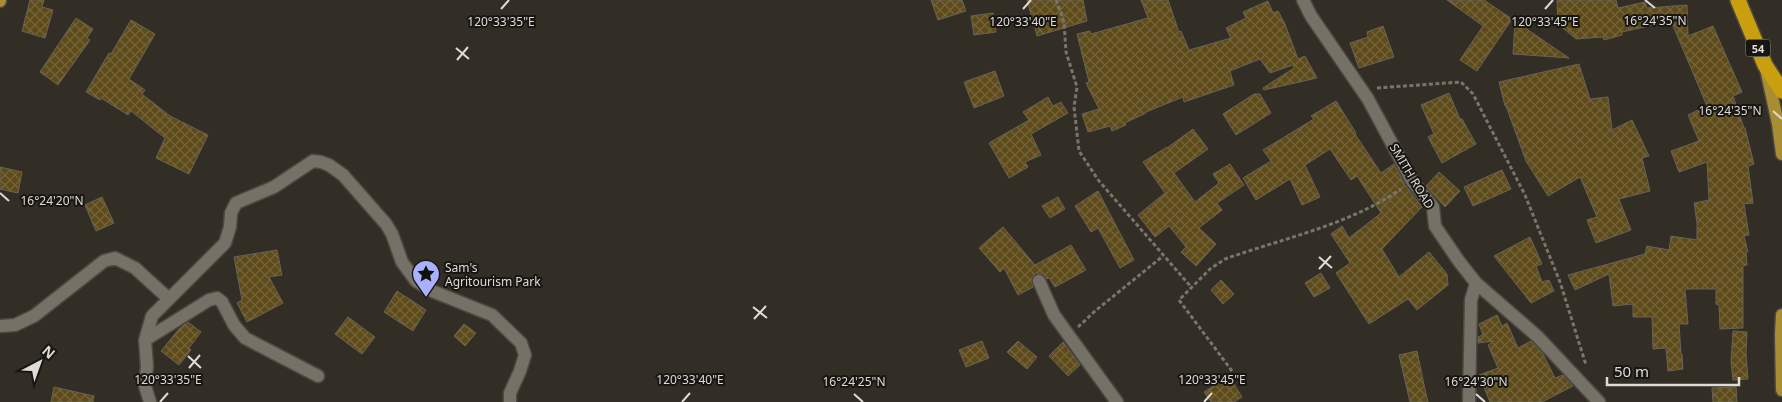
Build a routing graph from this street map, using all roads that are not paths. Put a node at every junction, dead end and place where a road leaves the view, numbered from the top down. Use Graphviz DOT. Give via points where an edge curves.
graph roads {
  1 [pos="1303,0"];
  2 [pos="1738,0"];
  3 [pos="1765,64"];
  4 [pos="1782,90"];
  5 [pos="1782,154"];
  6 [pos="1039,281"];
  7 [pos="1476,283"];
  8 [pos="169,299"];
  9 [pos="1782,315"];
  10 [pos="0,326"];
  11 [pos="145,340"];
  12 [pos="318,376"];
  13 [pos="1782,390"];
  14 [pos="150,402"];
  15 [pos="510,402"];
  16 [pos="1117,402"];
  17 [pos="1469,402"];
  18 [pos="1599,402"];
  1 -- 7 [label="street, SMITH ROAD" via="1362,89 1412,181 1433,207 1434,226"];
  2 -- 3 [label="highway, 54"];
  3 -- 4 [label="highway, 54"];
  3 -- 5 [label="main road"];
  6 -- 16 [label="street" via="1054,315"];
  7 -- 17 [label="street" via="1470,300"];
  7 -- 18 [label="street, SMITH ROAD" via="1538,337"];
  8 -- 10 [label="street" via="135,268 115,258 104,261 34,316 15,325"];
  8 -- 11 [label="street" via="152,316"];
  8 -- 15 [label="street" via="225,243 236,203 274,187 313,161 321,162 343,175 386,224 402,262 416,281 432,291 492,315 521,343 525,355 510,393"];
  9 -- 13 [label="main road"];
  11 -- 12 [label="street" via="217,298 245,338"];
  11 -- 14 [label="street" via="145,386"];
}
